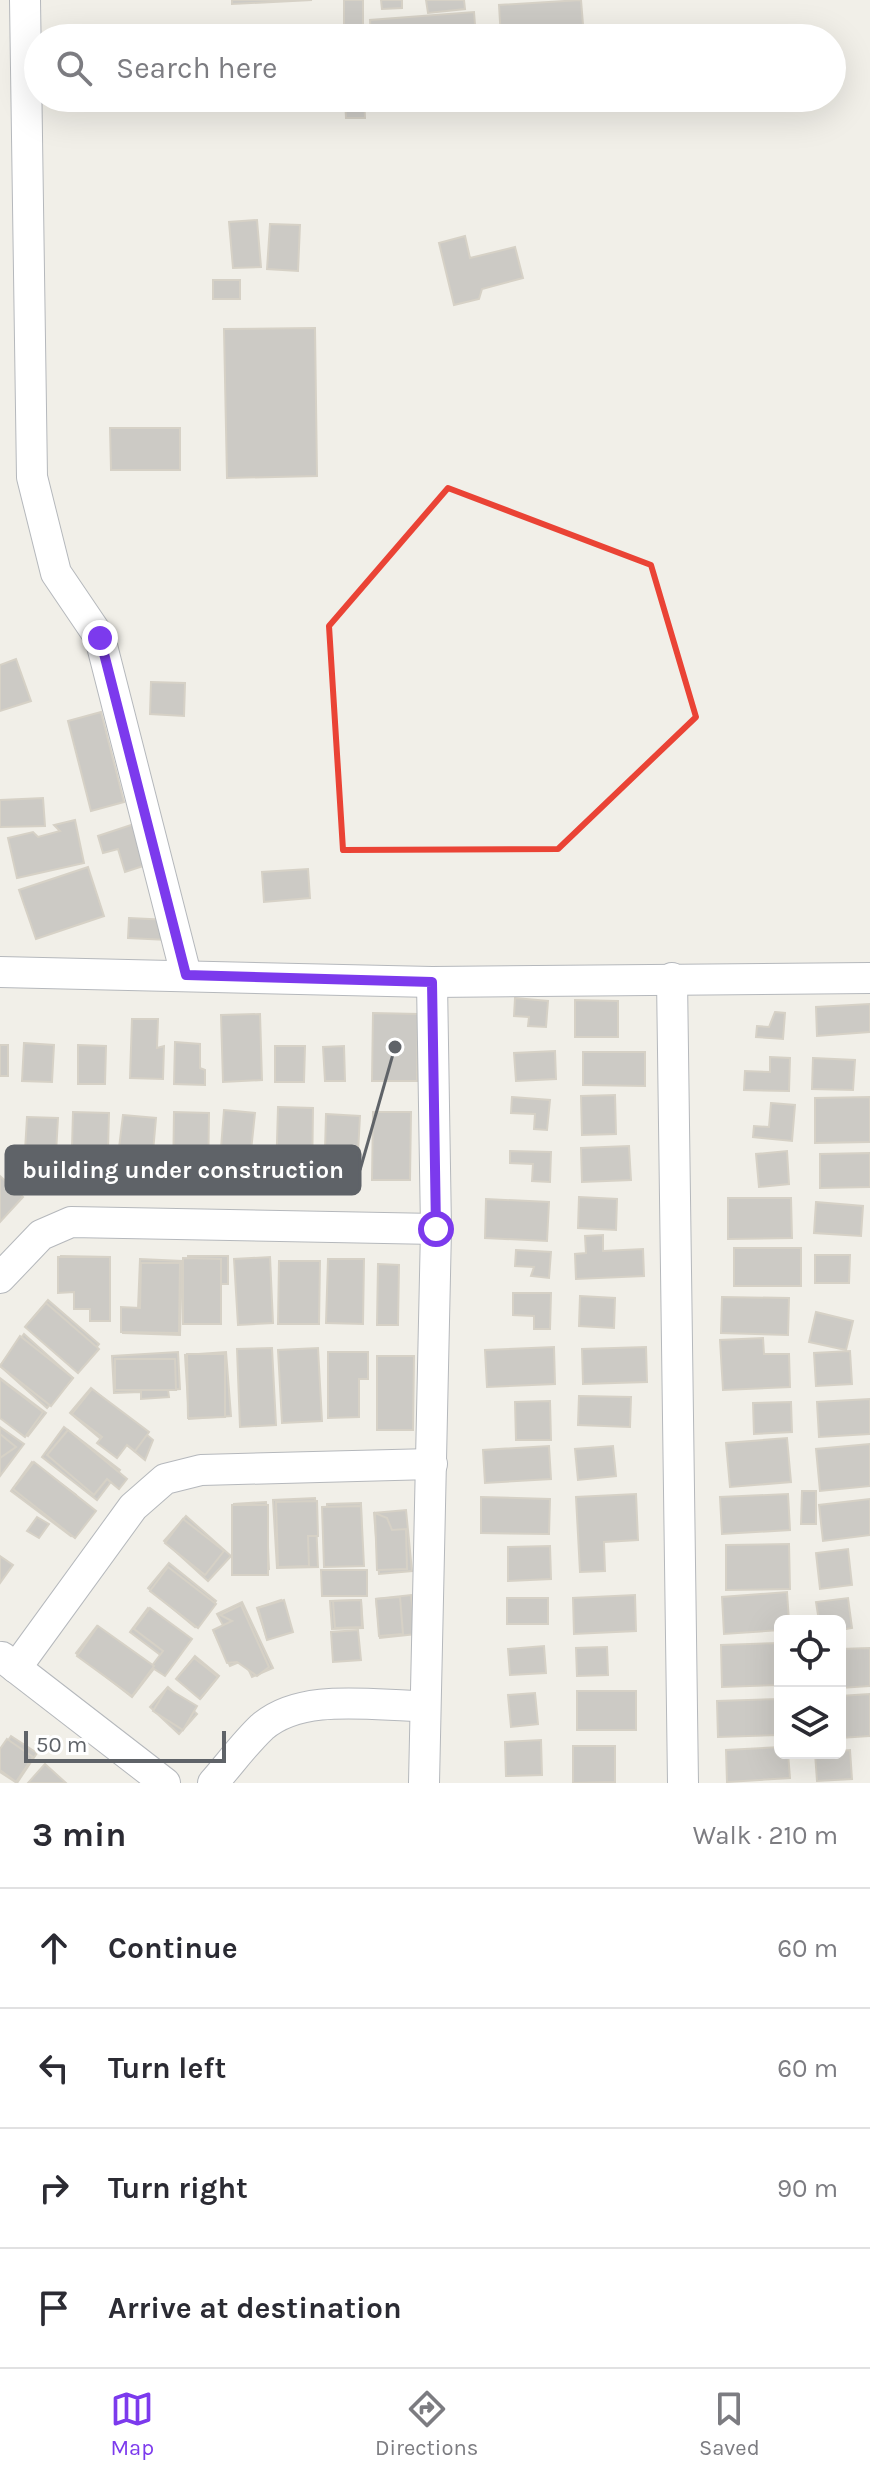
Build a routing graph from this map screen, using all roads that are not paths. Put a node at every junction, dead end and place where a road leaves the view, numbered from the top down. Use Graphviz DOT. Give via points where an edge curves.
graph roads {
  1 [pos="25,0"];
  2 [pos="25,24"];
  3 [pos="27,112"];
  4 [pos="0,972"];
  5 [pos="186,975"];
  6 [pos="672,978"];
  7 [pos="870,978"];
  8 [pos="432,982"];
  9 [pos="436,1229"];
  10 [pos="0,1278"];
  11 [pos="432,1464"];
  12 [pos="8,1662"];
  13 [pos="424,1706"];
  14 [pos="165,1783"];
  15 [pos="213,1783"];
  16 [pos="424,1783"];
  17 [pos="683,1783"];
  1 -- 2 [label="street"];
  3 -- 5 [label="street" via="32,477 56,573 100,638"];
  4 -- 5 [label="street"];
  5 -- 8 [label="street"];
  6 -- 7 [label="street"];
  6 -- 8 [label="street"];
  6 -- 17 [label="street"];
  8 -- 9 [label="street"];
  9 -- 10 [label="street" via="71,1222 41,1235"];
  9 -- 11 [label="street"];
  11 -- 12 [label="street" via="201,1470 165,1479 133,1507"];
  11 -- 13 [label="street"];
  12 -- 14 [label="street"];
  13 -- 15 [label="street" via="312,1706 286,1711 263,1727"];
  13 -- 16 [label="street"];
}
